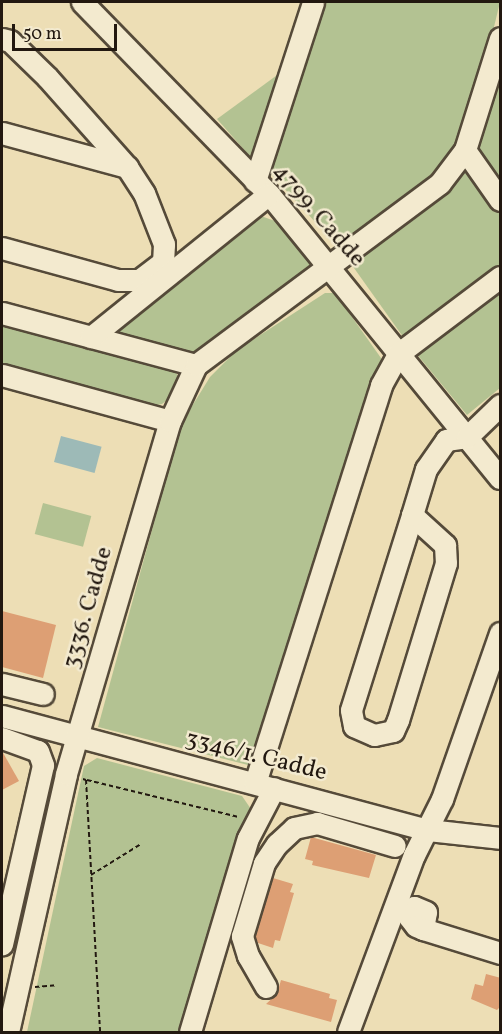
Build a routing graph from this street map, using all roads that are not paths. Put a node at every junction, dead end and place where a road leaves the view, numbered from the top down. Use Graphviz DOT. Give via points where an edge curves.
graph roads {
  1 [pos="82,2"];
  2 [pos="313,2"];
  3 [pos="501,38"];
  4 [pos="2,39"];
  5 [pos="2,133"];
  6 [pos="465,150"];
  7 [pos="128,166"];
  8 [pos="262,188"];
  9 [pos="501,200"];
  10 [pos="2,248"];
  11 [pos="330,267"];
  12 [pos="501,277"];
  13 [pos="2,313"];
  14 [pos="91,337"];
  15 [pos="398,354"];
  16 [pos="196,365"];
  17 [pos="2,375"];
  18 [pos="501,405"];
  19 [pos="170,421"];
  20 [pos="467,437"];
  21 [pos="501,477"];
  22 [pos="412,515"];
  23 [pos="501,633"];
  24 [pos="2,684"];
  25 [pos="43,694"];
  26 [pos="2,716"];
  27 [pos="2,738"];
  28 [pos="78,738"];
  29 [pos="265,786"];
  30 [pos="317,798"];
  31 [pos="309,823"];
  32 [pos="428,830"];
  33 [pos="501,838"];
  34 [pos="394,846"];
  35 [pos="11,871"];
  36 [pos="423,929"];
  37 [pos="2,944"];
  38 [pos="501,952"];
  39 [pos="11,978"];
  40 [pos="266,987"];
  41 [pos="8,1032"];
  42 [pos="190,1032"];
  43 [pos="348,1032"];
  1 -- 8 [label="street, 4799. Cadde"];
  2 -- 8 [label="street"];
  3 -- 6 [label="street, 3336. Cadde"];
  4 -- 7 [label="street" via="10,41 47,77"];
  5 -- 7 [label="street"];
  6 -- 9 [label="street"];
  6 -- 11 [label="street, 3336. Cadde" via="440,183"];
  7 -- 10 [label="street" via="144,193 164,244 163,262 139,280 118,280"];
  8 -- 11 [label="street, 4799. Cadde"];
  8 -- 14 [label="street"];
  11 -- 15 [label="street, 4799. Cadde"];
  11 -- 16 [label="street, 3336. Cadde"];
  12 -- 15 [label="street"];
  13 -- 14 [label="street"];
  14 -- 16 [label="street"];
  15 -- 20 [label="street, 4799. Cadde"];
  15 -- 29 [label="street" via="381,385"];
  16 -- 19 [label="street, 3336. Cadde"];
  17 -- 19 [label="street"];
  18 -- 20 [label="street"];
  19 -- 28 [label="street, 3336. Cadde"];
  20 -- 21 [label="street, 4799. Cadde"];
  20 -- 22 [label="street" via="446,440 432,456"];
  22 -- 22 [label="street" via="351,710 354,726 374,735 386,734 395,725 446,563 445,546"];
  23 -- 32 [label="street"];
  24 -- 25 [label="street"];
  26 -- 28 [label="street, 3346/1. Cadde"];
  27 -- 35 [label="street" via="38,751 43,765"];
  28 -- 29 [label="street, 3346/1. Cadde"];
  28 -- 39 [label="street, 3336. Cadde"];
  29 -- 30 [label="street, 3346/1. Cadde"];
  29 -- 42 [label="street"];
  30 -- 31 [label="street"];
  30 -- 32 [label="street, 3346/1. Cadde"];
  31 -- 34 [label="street"];
  31 -- 40 [label="street" via="294,828 270,854 247,910 242,936 248,956"];
  32 -- 33 [label="street, 3346/1. Cadde"];
  32 -- 43 [label="street" via="414,855"];
  35 -- 37 [label="street"];
  36 -- 38 [label="street"];
  39 -- 41 [label="street, 3336. Cadde"];
}
